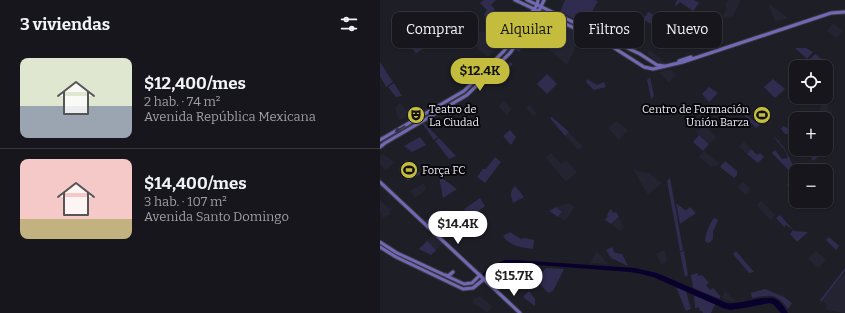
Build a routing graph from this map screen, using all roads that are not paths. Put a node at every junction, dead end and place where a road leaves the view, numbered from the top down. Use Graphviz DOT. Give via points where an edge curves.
graph roads {
  1 [pos="515,0"];
  2 [pos="527,0"];
  3 [pos="538,0"];
  4 [pos="544,0"];
  5 [pos="537,5"];
  6 [pos="541,7"];
  7 [pos="533,10"];
  8 [pos="845,11"];
  9 [pos="538,12"];
  10 [pos="552,12"];
  11 [pos="566,24"];
  12 [pos="574,28"];
  13 [pos="514,48"];
  14 [pos="613,48"];
  15 [pos="628,48"];
  16 [pos="707,51"];
  17 [pos="640,54"];
  18 [pos="703,55"];
  19 [pos="687,61"];
  20 [pos="649,64"];
  21 [pos="665,66"];
  22 [pos="380,140"];
  23 [pos="380,147"];
  24 [pos="380,182"];
  25 [pos="380,242"];
  26 [pos="380,247"];
  27 [pos="416,264"];
  28 [pos="423,267"];
  29 [pos="438,272"];
  30 [pos="449,278"];
  31 [pos="483,278"];
  32 [pos="520,313"];
  1 -- 7 [label="main road"];
  2 -- 5 [label="main road"];
  3 -- 5 [label="main road"];
  4 -- 6 [label="main road"];
  5 -- 6 [label="main road"];
  5 -- 7 [label="main road"];
  6 -- 9 [label="main road"];
  6 -- 10 [label="main road"];
  7 -- 22 [label="main road, one-way" via="504,51 464,91"];
  8 -- 16 [label="main road" via="833,11"];
  8 -- 18 [label="main road" via="831,13"];
  11 -- 12 [label="main road"];
  13 -- 23 [label="main road" via="467,95"];
  14 -- 21 [label="main road" via="644,67 653,69"];
  15 -- 17 [label="main road"];
  16 -- 18 [label="main road"];
  16 -- 19 [label="main road"];
  17 -- 20 [label="main road"];
  17 -- 21 [label="main road" via="660,66"];
  18 -- 19 [label="main road"];
  19 -- 21 [label="main road"];
  24 -- 31 [label="main road"];
  25 -- 27 [label="main road"];
  26 -- 27 [label="main road" via="390,254"];
  27 -- 28 [label="main road"];
  28 -- 29 [label="main road"];
  28 -- 30 [label="main road"];
  29 -- 30 [label="main road"];
  29 -- 30 [label="main road"];
  30 -- 31 [label="main road" via="469,285"];
  30 -- 31 [label="main road" via="467,290 479,284"];
  31 -- 32 [label="main road"];
}
